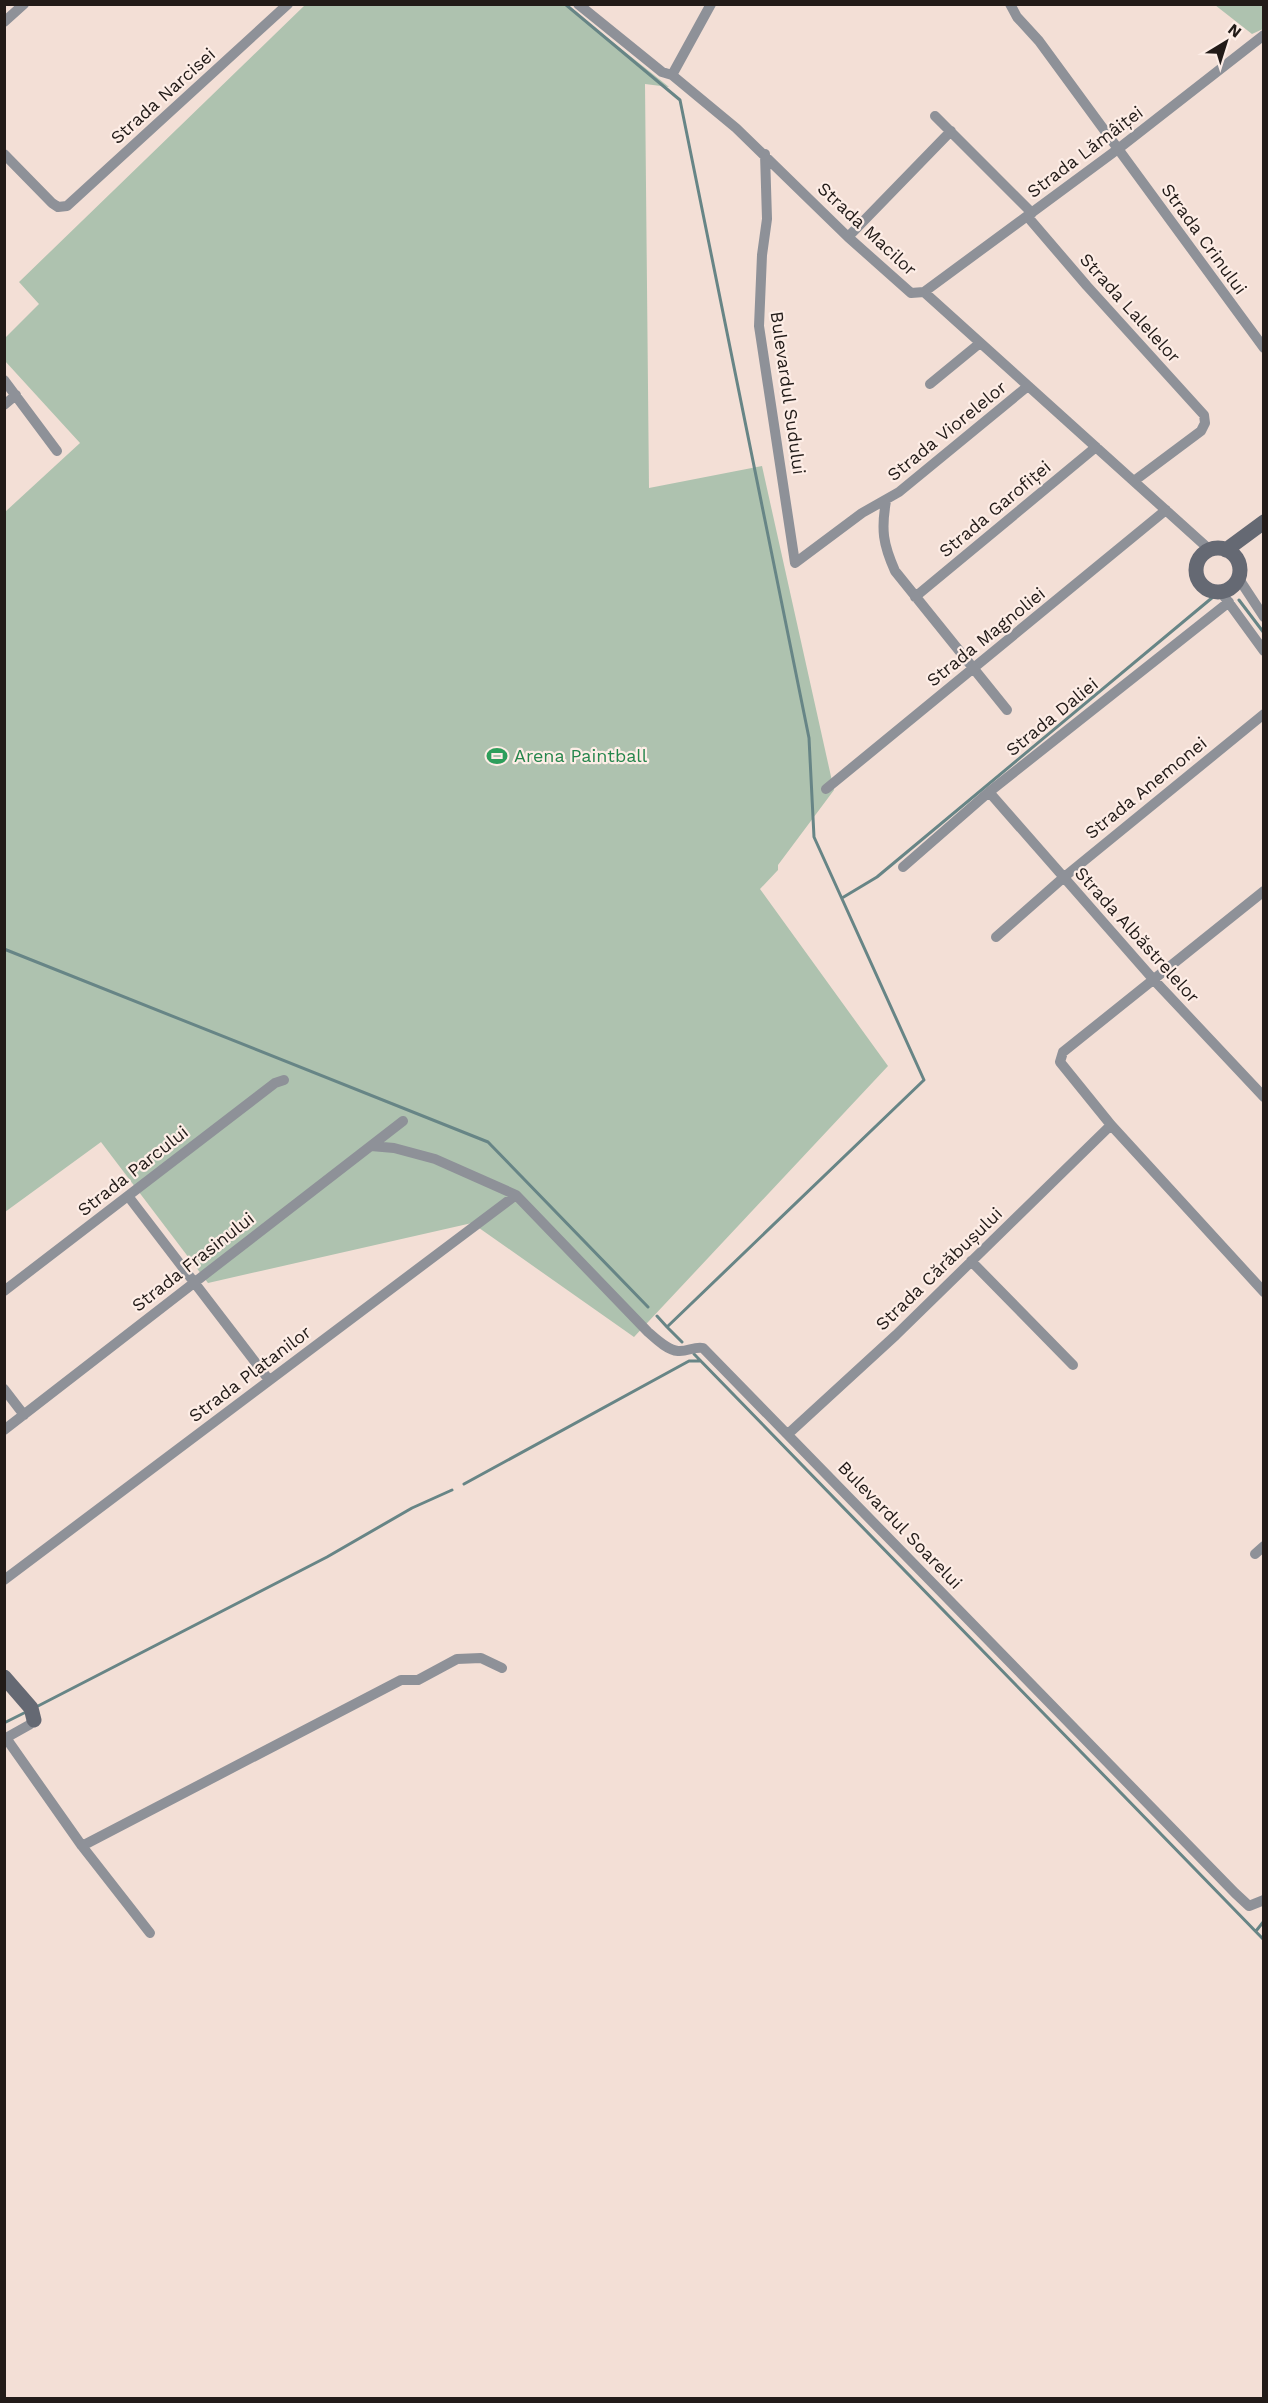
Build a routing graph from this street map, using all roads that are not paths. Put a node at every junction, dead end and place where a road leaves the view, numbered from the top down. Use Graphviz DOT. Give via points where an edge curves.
graph roads {
  1 [pos="24,4"];
  2 [pos="288,4"];
  3 [pos="578,4"];
  4 [pos="711,4"];
  5 [pos="1010,4"];
  6 [pos="4,22"];
  7 [pos="1263,35"];
  8 [pos="672,75"];
  9 [pos="936,116"];
  10 [pos="951,131"];
  11 [pos="1118,149"];
  12 [pos="4,154"];
  13 [pos="765,154"];
  14 [pos="1030,215"];
  15 [pos="848,237"];
  16 [pos="924,292"];
  17 [pos="980,343"];
  18 [pos="1263,348"];
  19 [pos="4,380"];
  20 [pos="930,384"];
  21 [pos="1028,386"];
  22 [pos="15,395"];
  23 [pos="4,405"];
  24 [pos="1096,447"];
  25 [pos="57,451"];
  26 [pos="1134,482"];
  27 [pos="886,501"];
  28 [pos="1166,510"];
  29 [pos="1263,522"];
  30 [pos="1218,550"];
  31 [pos="795,563"];
  32 [pos="1239,579"];
  33 [pos="915,597"];
  34 [pos="1225,597"];
  35 [pos="1263,617"];
  36 [pos="1263,651"];
  37 [pos="973,669"];
  38 [pos="1007,710"];
  39 [pos="1263,714"];
  40 [pos="826,789"];
  41 [pos="989,792"];
  42 [pos="903,867"];
  43 [pos="1063,878"];
  44 [pos="1263,891"];
  45 [pos="996,937"];
  46 [pos="1153,979"];
  47 [pos="284,1080"];
  48 [pos="1263,1097"];
  49 [pos="403,1121"];
  50 [pos="1111,1125"];
  51 [pos="371,1146"];
  52 [pos="516,1195"];
  53 [pos="128,1196"];
  54 [pos="971,1261"];
  55 [pos="195,1282"];
  56 [pos="4,1291"];
  57 [pos="1263,1292"];
  58 [pos="1073,1365"];
  59 [pos="269,1380"];
  60 [pos="4,1389"];
  61 [pos="24,1415"];
  62 [pos="4,1430"];
  63 [pos="788,1434"];
  64 [pos="1263,1546"];
  65 [pos="1255,1554"];
  66 [pos="4,1580"];
  67 [pos="502,1668"];
  68 [pos="4,1677"];
  69 [pos="34,1720"];
  70 [pos="5,1739"];
  71 [pos="82,1846"];
  72 [pos="1263,1900"];
  73 [pos="150,1933"];
  1 -- 6 [label="street"];
  2 -- 12 [label="street, Strada Narcisei" via="67,206 58,207"];
  3 -- 8 [label="street, Strada Macilor" via="662,72"];
  4 -- 8 [label="street"];
  5 -- 11 [label="street, Strada Crinului"];
  7 -- 11 [label="street, Strada Lămâiței"];
  8 -- 13 [label="street, Strada Macilor"];
  9 -- 10 [label="street, Strada Lalelelor"];
  10 -- 14 [label="street, Strada Lalelelor"];
  10 -- 15 [label="street"];
  11 -- 14 [label="street, Strada Lămâiței"];
  11 -- 18 [label="street, Strada Crinului"];
  13 -- 15 [label="street, Strada Macilor"];
  13 -- 31 [label="street, Bulevardul Sudului" via="767,219 759,326"];
  14 -- 16 [label="street, Strada Lămâiței"];
  14 -- 26 [label="street, Strada Lalelelor" via="1087,286 1204,415 1201,431"];
  15 -- 16 [label="street, Strada Macilor" via="911,293"];
  16 -- 17 [label="street, Strada Macilor"];
  17 -- 20 [label="street"];
  17 -- 21 [label="street, Strada Macilor"];
  19 -- 22 [label="street"];
  21 -- 24 [label="street, Strada Macilor"];
  21 -- 27 [label="street, Strada Viorelelor"];
  22 -- 23 [label="street"];
  22 -- 25 [label="street"];
  24 -- 26 [label="street, Strada Macilor"];
  24 -- 33 [label="street, Strada Garofiței"];
  26 -- 28 [label="street, Strada Macilor"];
  27 -- 31 [label="street, Strada Viorelelor" via="862,513"];
  27 -- 33 [label="street" via="882,530 885,549 895,571"];
  28 -- 30 [label="street, Strada Macilor"];
  28 -- 37 [label="street, Strada Magnoliei"];
  29 -- 30 [label="street"];
  30 -- 32 [label="street" via="1235,556 1240,567"];
  30 -- 34 [label="street" via="1203,555 1196,571 1204,587"];
  32 -- 34 [label="street"];
  32 -- 35 [label="street"];
  33 -- 37 [label="street"];
  34 -- 36 [label="street"];
  34 -- 41 [label="street, Strada Daliei"];
  37 -- 38 [label="street"];
  37 -- 40 [label="street, Strada Magnoliei"];
  39 -- 43 [label="street, Strada Anemonei"];
  41 -- 42 [label="street, Strada Daliei"];
  41 -- 43 [label="street, Strada Albăstrelelor"];
  43 -- 45 [label="street, Strada Anemonei"];
  43 -- 46 [label="street, Strada Albăstrelelor"];
  44 -- 46 [label="street"];
  46 -- 48 [label="street, Strada Albăstrelelor"];
  46 -- 50 [label="street" via="1061,1057 1067,1072"];
  47 -- 53 [label="street, Strada Parcului"];
  49 -- 51 [label="street, Strada Frasinului"];
  50 -- 54 [label="street, Strada Cărăbușului"];
  50 -- 57 [label="street"];
  51 -- 52 [label="street" via="435,1159"];
  51 -- 55 [label="street, Strada Frasinului"];
  52 -- 59 [label="street, Strada Platanilor"];
  52 -- 63 [label="street, Bulevardul Soarelui" via="648,1332 679,1352 704,1348"];
  53 -- 55 [label="street"];
  53 -- 56 [label="street, Strada Parcului"];
  54 -- 58 [label="street"];
  54 -- 63 [label="street, Strada Cărăbușului"];
  55 -- 59 [label="street"];
  55 -- 61 [label="street, Strada Frasinului"];
  59 -- 66 [label="street, Strada Platanilor"];
  60 -- 61 [label="street"];
  61 -- 62 [label="street, Strada Frasinului"];
  63 -- 72 [label="street, Bulevardul Soarelui" via="1249,1906"];
  64 -- 65 [label="street"];
  67 -- 71 [label="street" via="481,1658 457,1659 418,1680 401,1680"];
  68 -- 69 [label="street" via="31,1708"];
  69 -- 70 [label="street"];
  70 -- 71 [label="street"];
  71 -- 73 [label="street"];
}
